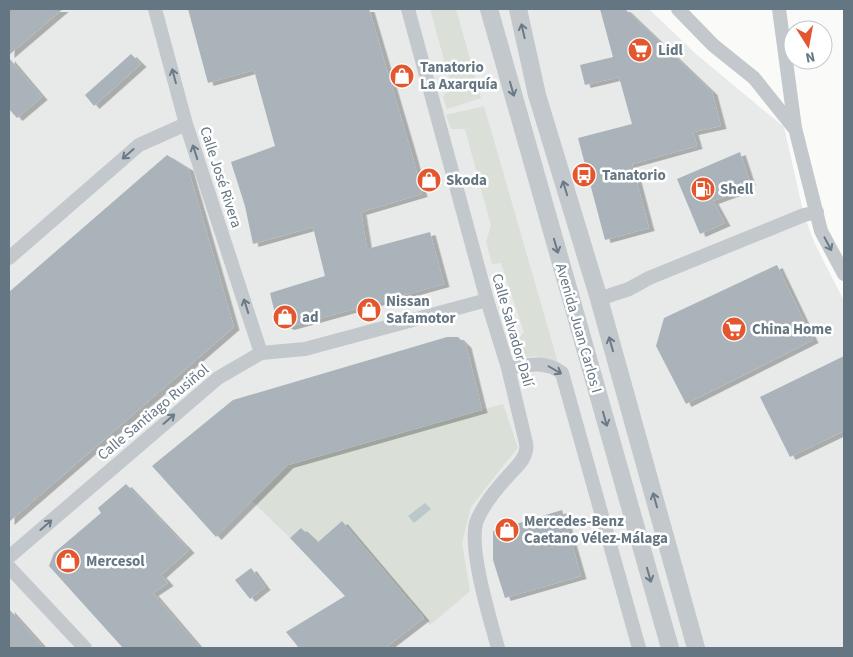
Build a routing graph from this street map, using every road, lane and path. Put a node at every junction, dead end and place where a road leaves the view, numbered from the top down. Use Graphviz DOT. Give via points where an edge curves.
graph roads {
  1 [pos="155,9"];
  2 [pos="408,9"];
  3 [pos="489,9"];
  4 [pos="518,9"];
  5 [pos="678,9"];
  6 [pos="779,9"];
  7 [pos="186,124"];
  8 [pos="795,128"];
  9 [pos="817,212"];
  10 [pos="9,258"];
  11 [pos="844,274"];
  12 [pos="599,299"];
  13 [pos="487,300"];
  14 [pos="261,353"];
  15 [pos="508,368"];
  16 [pos="9,557"];
  17 [pos="9,567"];
  18 [pos="85,648"];
  19 [pos="498,648"];
  20 [pos="639,648"];
  21 [pos="670,648"];
  22 [pos="696,648"];
  7 -- 1 [label="street, Calle José Rivera, one-way"];
  2 -- 13 [label="street, Calle Salvador Dalí"];
  3 -- 21 [label="street, Avenida Juan Carlos I, one-way"];
  12 -- 4 [label="street, Avenida Juan Carlos I, one-way" via="537,95"];
  5 -- 8 [label="street" via="713,45 754,78"];
  6 -- 8 [label="street"];
  7 -- 10 [label="street, one-way" via="138,145"];
  14 -- 7 [label="street, Calle José Rivera, one-way"];
  8 -- 9 [label="street"];
  9 -- 11 [label="street, one-way" via="820,231"];
  9 -- 12 [label="street"];
  22 -- 12 [label="street, Avenida Juan Carlos I, one-way"];
  13 -- 14 [label="street, Calle Santiago Rusiñol" via="305,349"];
  13 -- 15 [label="street, Calle Salvador Dalí"];
  16 -- 14 [label="street, Calle Santiago Rusiñol, one-way" via="218,378"];
  15 -- 19 [label="street, Calle Salvador Dalí" via="527,452 491,498 477,522 474,537 487,611"];
  15 -- 20 [label="street, one-way" via="537,364 550,366 562,373"];
  17 -- 18 [label="street"];
}
